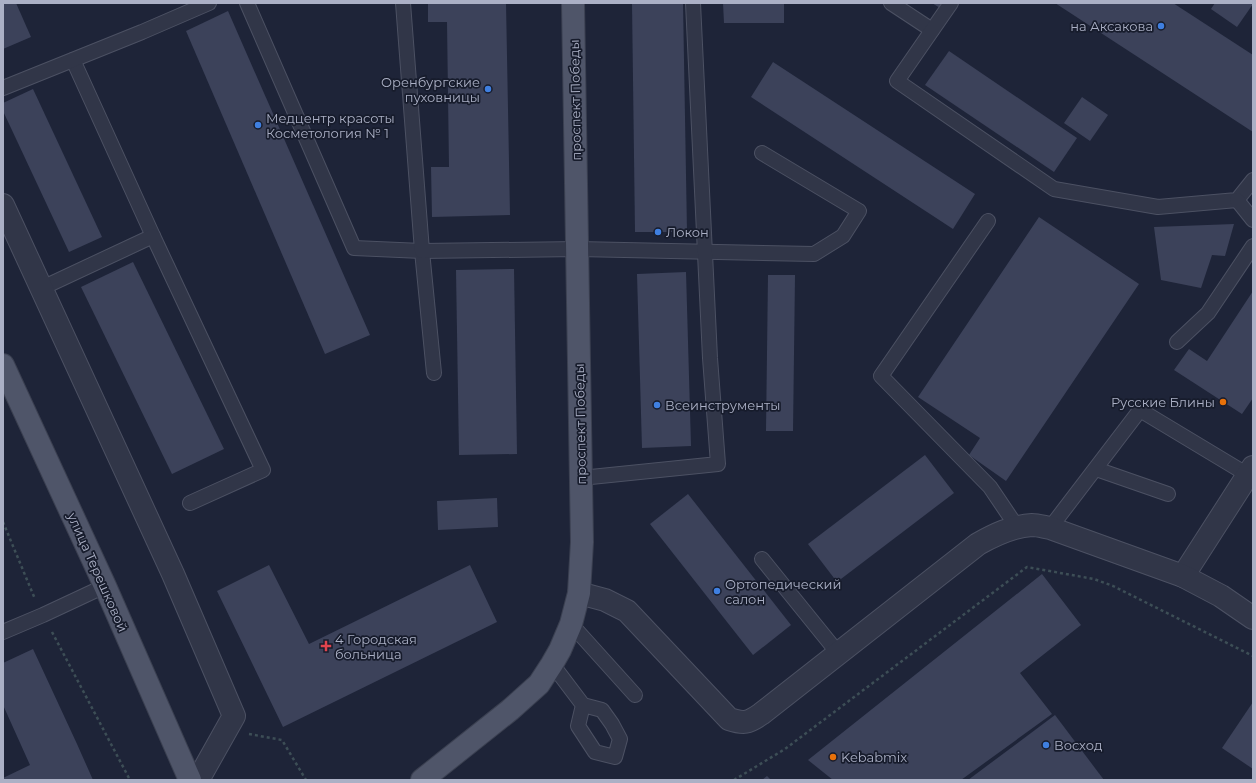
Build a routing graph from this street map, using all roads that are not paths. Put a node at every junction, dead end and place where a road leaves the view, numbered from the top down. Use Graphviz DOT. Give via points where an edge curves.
graph roads {
  1 [pos="209,3"];
  2 [pos="247,3"];
  3 [pos="403,3"];
  4 [pos="573,3"];
  5 [pos="693,3"];
  6 [pos="891,3"];
  7 [pos="951,3"];
  8 [pos="932,30"];
  9 [pos="72,60"];
  10 [pos="3,88"];
  11 [pos="762,152"];
  12 [pos="1253,180"];
  13 [pos="1237,200"];
  14 [pos="3,205"];
  15 [pos="1253,220"];
  16 [pos="988,221"];
  17 [pos="153,236"];
  18 [pos="1253,246"];
  19 [pos="578,249"];
  20 [pos="422,251"];
  21 [pos="705,251"];
  22 [pos="42,288"];
  23 [pos="1178,342"];
  24 [pos="3,365"];
  25 [pos="434,373"];
  26 [pos="1096,469"];
  27 [pos="1250,471"];
  28 [pos="581,478"];
  29 [pos="1168,494"];
  30 [pos="190,503"];
  31 [pos="1017,527"];
  32 [pos="1050,528"];
  33 [pos="762,559"];
  34 [pos="1183,576"];
  35 [pos="105,586"];
  36 [pos="579,593"];
  37 [pos="1253,618"];
  38 [pos="571,624"];
  39 [pos="3,632"];
  40 [pos="838,653"];
  41 [pos="552,664"];
  42 [pos="635,695"];
  43 [pos="583,705"];
  44 [pos="190,780"];
  45 [pos="198,780"];
  46 [pos="422,780"];
  1 -- 9 [label="lane"];
  2 -- 20 [label="lane" via="354,248"];
  3 -- 20 [label="lane"];
  4 -- 19 [label="main road, проспект Победы"];
  5 -- 21 [label="lane"];
  6 -- 8 [label="lane"];
  7 -- 8 [label="lane"];
  8 -- 13 [label="lane" via="898,80 1054,189 1158,207"];
  9 -- 10 [label="lane"];
  9 -- 17 [label="lane"];
  11 -- 21 [label="lane" via="859,211 843,236 814,254"];
  12 -- 13 [label="lane"];
  13 -- 15 [label="lane"];
  14 -- 22 [label="street"];
  16 -- 31 [label="lane" via="881,376 990,487"];
  17 -- 22 [label="lane"];
  17 -- 30 [label="lane" via="263,470"];
  18 -- 23 [label="lane" via="1208,313"];
  19 -- 20 [label="lane"];
  19 -- 21 [label="lane"];
  19 -- 28 [label="main road, проспект Победы"];
  20 -- 25 [label="lane"];
  21 -- 28 [label="lane" via="718,464"];
  22 -- 45 [label="street" via="234,716"];
  24 -- 35 [label="main road, улица Терешковой"];
  26 -- 27 [label="lane" via="1140,410"];
  26 -- 29 [label="lane"];
  26 -- 32 [label="lane"];
  27 -- 34 [label="street"];
  28 -- 36 [label="main road, проспект Победы" via="582,542"];
  31 -- 32 [label="street" via="1033,525"];
  31 -- 40 [label="street" via="978,544"];
  32 -- 34 [label="street"];
  33 -- 40 [label="lane"];
  34 -- 37 [label="street" via="1221,596"];
  35 -- 39 [label="lane"];
  35 -- 44 [label="main road, улица Терешковой"];
  36 -- 38 [label="main road, проспект Победы"];
  36 -- 40 [label="street" via="605,600 627,612 729,720 741,723 751,721 761,714"];
  38 -- 41 [label="main road, проспект Победы"];
  38 -- 42 [label="lane"];
  41 -- 43 [label="lane"];
  41 -- 46 [label="main road, проспект Победы" via="539,684 510,710"];
}
